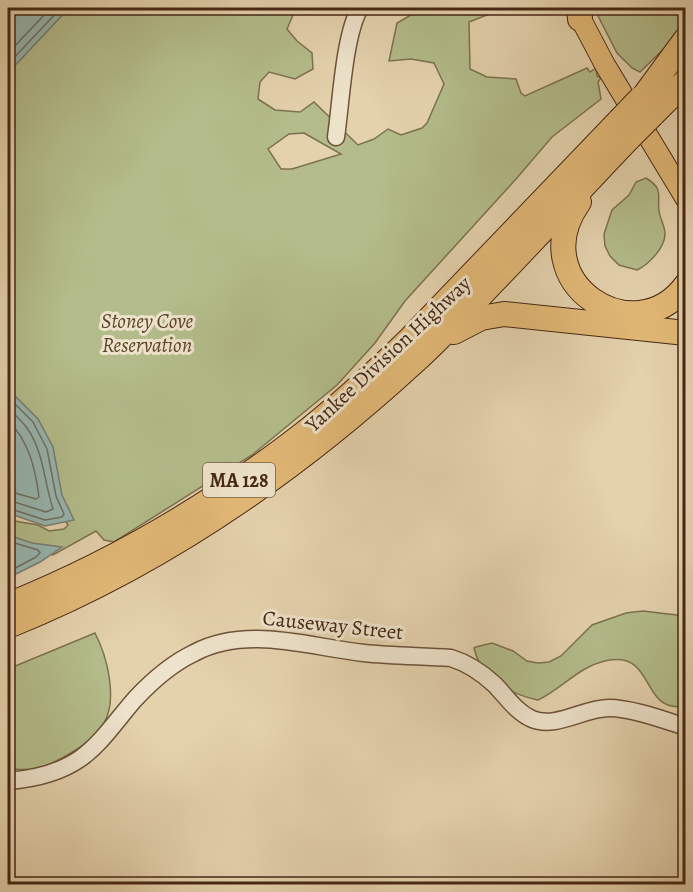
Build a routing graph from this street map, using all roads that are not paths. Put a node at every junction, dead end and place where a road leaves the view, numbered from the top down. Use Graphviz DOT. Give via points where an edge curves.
graph roads {
  1 [pos="360,8"];
  2 [pos="578,11"];
  3 [pos="686,39"];
  4 [pos="686,53"];
  5 [pos="686,81"];
  6 [pos="646,103"];
  7 [pos="625,129"];
  8 [pos="336,137"];
  9 [pos="686,199"];
  10 [pos="682,291"];
  11 [pos="686,320"];
  12 [pos="656,329"];
  13 [pos="686,333"];
  14 [pos="355,415"];
  15 [pos="8,605"];
  16 [pos="8,626"];
  17 [pos="686,727"];
  18 [pos="8,781"];
  1 -- 8 [label="street" via="347,53"];
  2 -- 9 [label="main road" via="605,65"];
  3 -- 6 [label="highway"];
  4 -- 6 [label="highway, Yankee Division Highway / MA 128"];
  5 -- 6 [label="highway, Yankee Division Highway / MA 128"];
  6 -- 7 [label="highway, Yankee Division Highway / MA 128, bridge"];
  7 -- 10 [label="highway" via="575,208 564,236 565,259 582,292 610,310 641,312 658,307"];
  7 -- 14 [label="highway, Yankee Division Highway / MA 128" via="443,333"];
  7 -- 15 [label="highway, Yankee Division Highway / MA 128" via="411,338 302,435 172,523 109,558"];
  11 -- 12 [label="highway"];
  12 -- 13 [label="highway"];
  12 -- 14 [label="highway" via="493,314 450,334"];
  14 -- 16 [label="highway, Yankee Division Highway / MA 128" via="273,480 211,521 104,582"];
  17 -- 18 [label="street, Causeway Street" via="610,708 551,721 531,719 492,683 451,658 365,653 259,639 223,643 195,652 153,682 80,759 41,776"];
}
